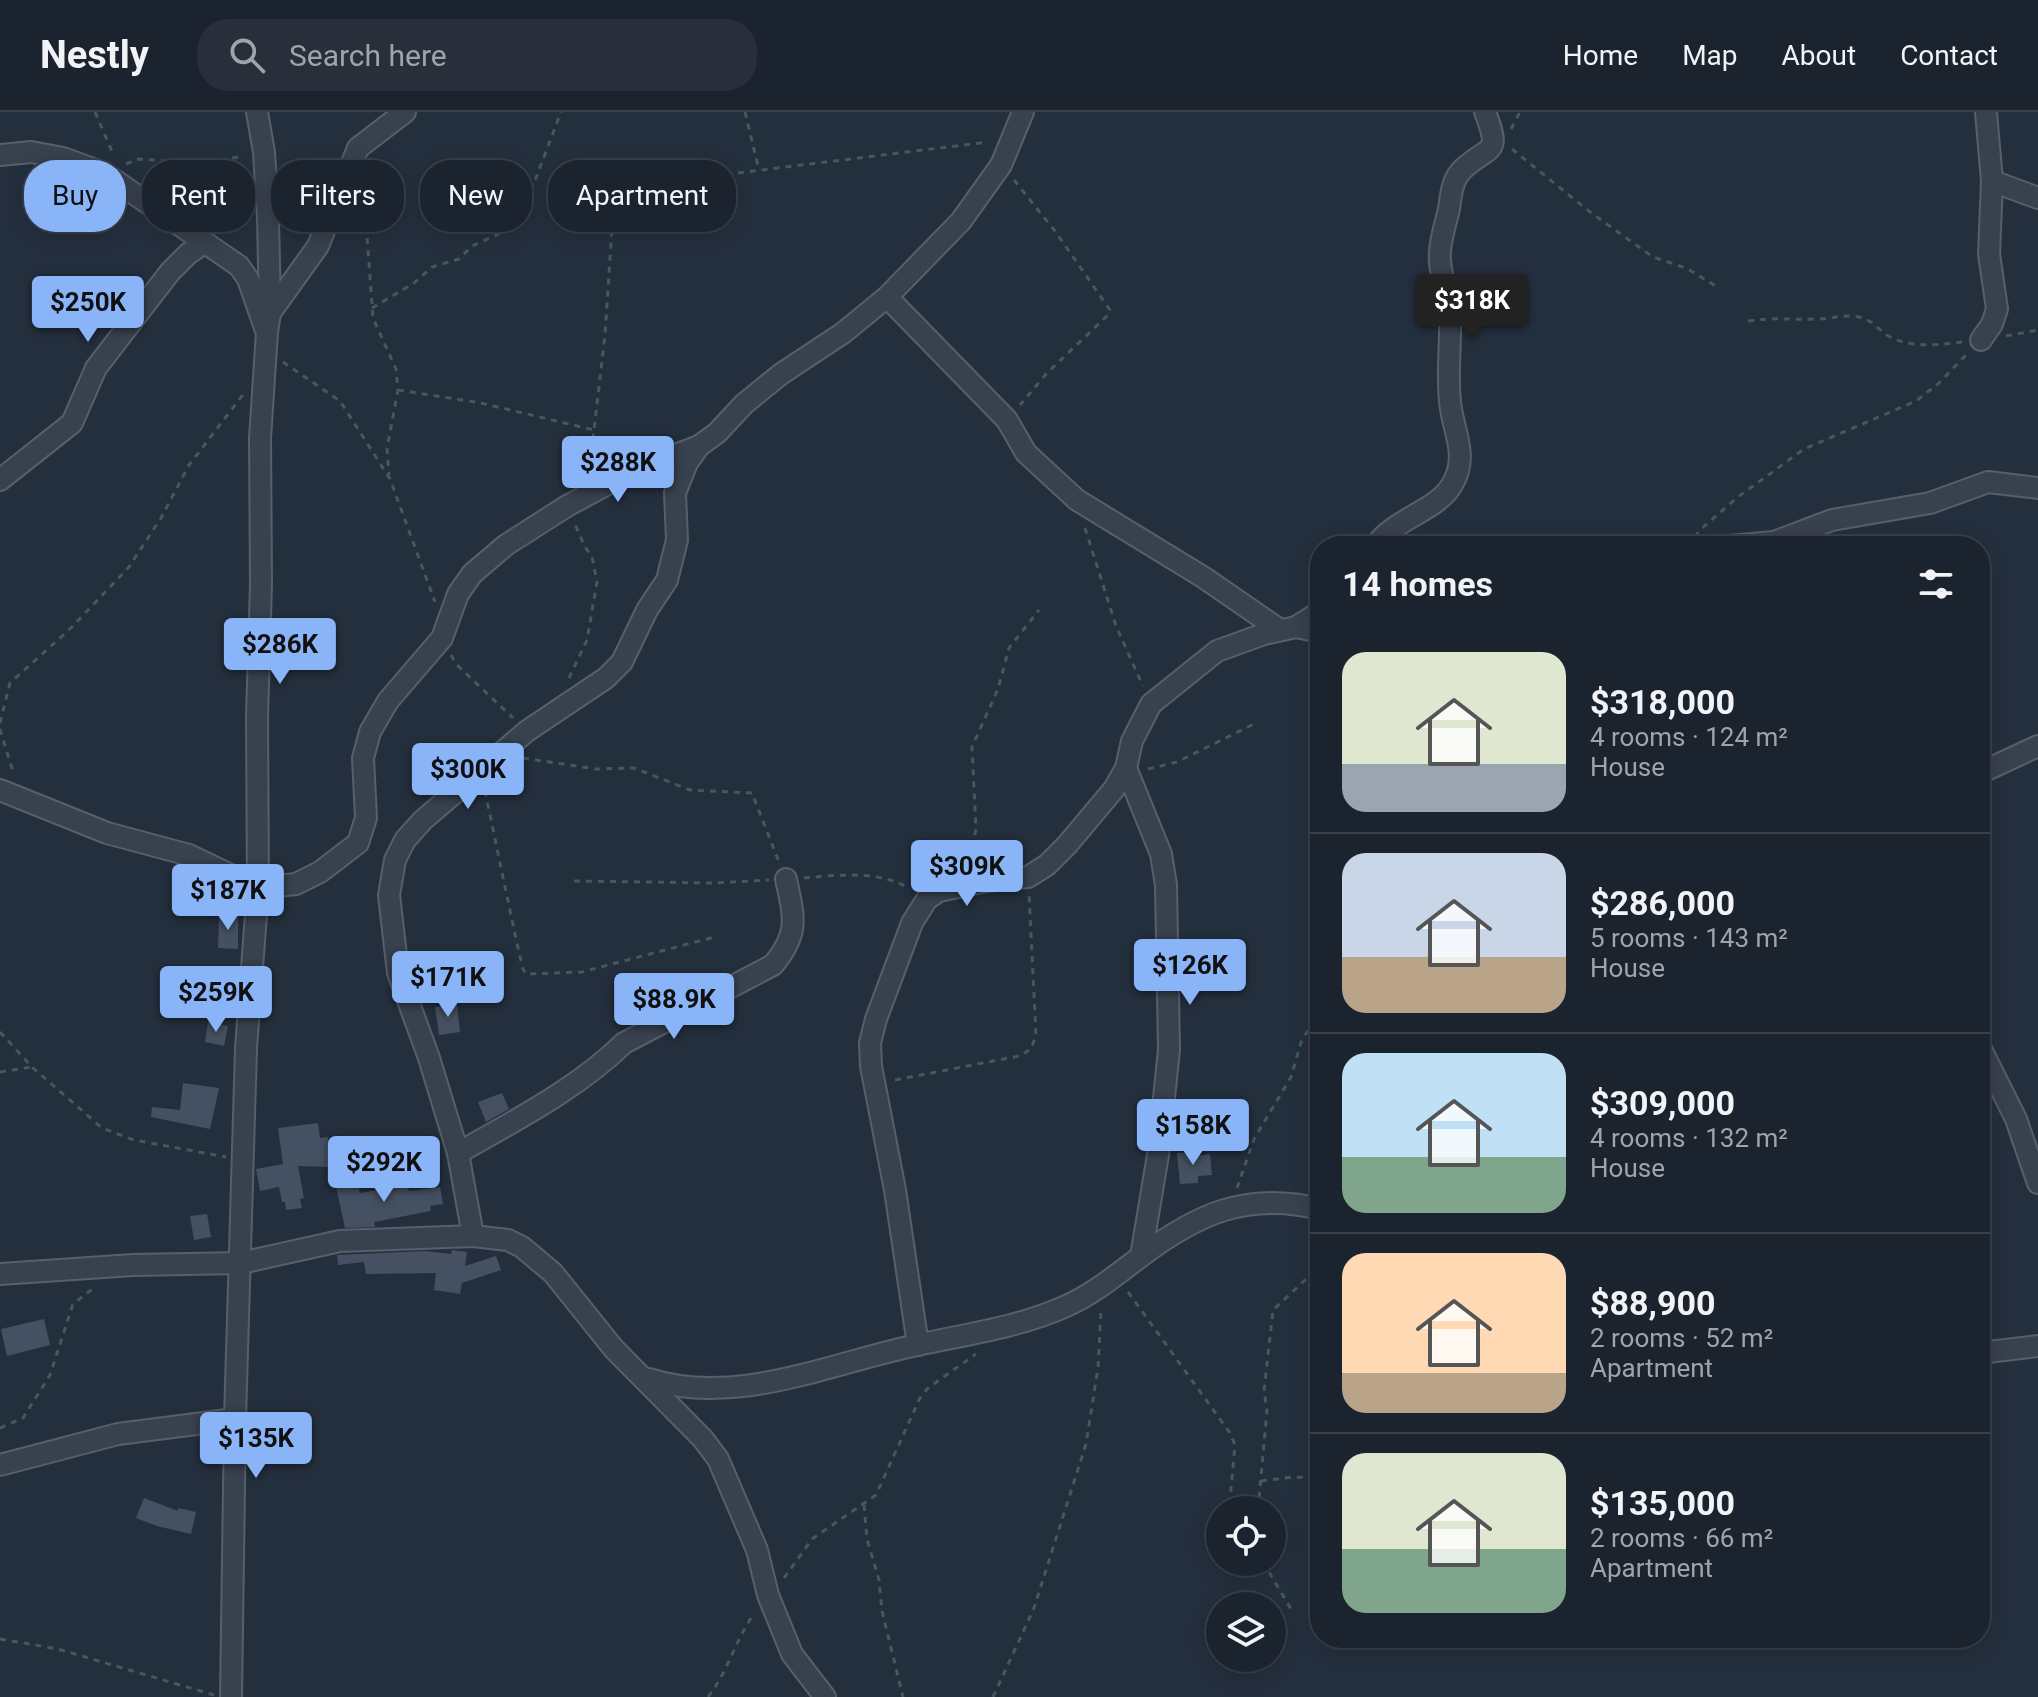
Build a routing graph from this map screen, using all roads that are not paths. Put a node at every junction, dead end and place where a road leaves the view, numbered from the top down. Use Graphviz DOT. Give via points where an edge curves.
graph roads {
  1 [pos="257,112"];
  2 [pos="405,112"];
  3 [pos="1023,112"];
  4 [pos="1485,112"];
  5 [pos="1986,112"];
  6 [pos="0,155"];
  7 [pos="1992,181"];
  8 [pos="2038,198"];
  9 [pos="204,243"];
  10 [pos="887,297"];
  11 [pos="268,328"];
  12 [pos="1981,340"];
  13 [pos="699,446"];
  14 [pos="0,480"];
  15 [pos="2038,488"];
  16 [pos="1382,536"];
  17 [pos="1790,536"];
  18 [pos="1310,617"];
  19 [pos="1288,628"];
  20 [pos="1310,631"];
  21 [pos="2038,746"];
  22 [pos="1990,768"];
  23 [pos="1127,771"];
  24 [pos="0,790"];
  25 [pos="786,879"];
  26 [pos="258,888"];
  27 [pos="1990,1067"];
  28 [pos="458,1153"];
  29 [pos="2038,1183"];
  30 [pos="1310,1207"];
  31 [pos="473,1236"];
  32 [pos="1141,1256"];
  33 [pos="241,1263"];
  34 [pos="0,1274"];
  35 [pos="918,1345"];
  36 [pos="2038,1346"];
  37 [pos="1990,1352"];
  38 [pos="645,1378"];
  39 [pos="235,1419"];
  40 [pos="0,1465"];
  41 [pos="231,1697"];
  42 [pos="825,1697"];
  1 -- 11 [label="street" via="264,152"];
  2 -- 11 [label="street" via="358,148 318,246"];
  3 -- 10 [label="street" via="1001,165 961,221"];
  4 -- 16 [label="street" via="1499,138 1454,181 1440,251 1450,313 1451,409 1460,437 1460,463 1440,500"];
  5 -- 7 [label="street"];
  6 -- 9 [label="street" via="31,152 104,173"];
  7 -- 8 [label="street"];
  7 -- 12 [label="street" via="1989,254 1997,309"];
  9 -- 11 [label="street" via="239,266"];
  9 -- 14 [label="street" via="170,272 96,368 72,423"];
  10 -- 13 [label="street" via="772,381"];
  10 -- 19 [label="street" via="1007,420 1026,453 1077,500"];
  11 -- 26 [label="street" via="260,438"];
  13 -- 26 [label="street" via="628,473 571,504 506,545 472,574 458,594 444,634 388,701 370,732 363,758 366,818 358,843 308,879"];
  13 -- 28 [label="street" via="675,493 677,540 667,580 622,662 527,731 423,820 395,860 389,895 398,973"];
  15 -- 17 [label="street" via="1988,482 1930,503 1832,520"];
  18 -- 19 [label="street"];
  19 -- 20 [label="street"];
  19 -- 23 [label="street" via="1217,651 1151,704 1132,741"];
  21 -- 22 [label="street"];
  23 -- 32 [label="street" via="1161,854 1166,885 1169,1050"];
  23 -- 35 [label="street" via="1047,865 1028,877 933,895 912,923 876,1019 870,1043 875,1083"];
  24 -- 26 [label="street" via="107,833 189,855"];
  25 -- 28 [label="street" via="795,919 787,949 773,965 624,1043 575,1082"];
  26 -- 33 [label="street" via="246,1048"];
  27 -- 29 [label="street" via="2016,1119"];
  28 -- 31 [label="street"];
  30 -- 32 [label="street" via="1281,1203 1231,1207 1188,1223"];
  31 -- 33 [label="street" via="340,1241"];
  31 -- 38 [label="street" via="522,1247 553,1273 614,1349"];
  32 -- 35 [label="street" via="1065,1307 1012,1326"];
  33 -- 34 [label="street"];
  33 -- 39 [label="street"];
  35 -- 38 [label="street" via="721,1387 670,1386"];
  36 -- 37 [label="street"];
  38 -- 42 [label="street" via="722,1467 792,1654"];
  39 -- 40 [label="street" via="118,1434"];
  39 -- 41 [label="street"];
}
